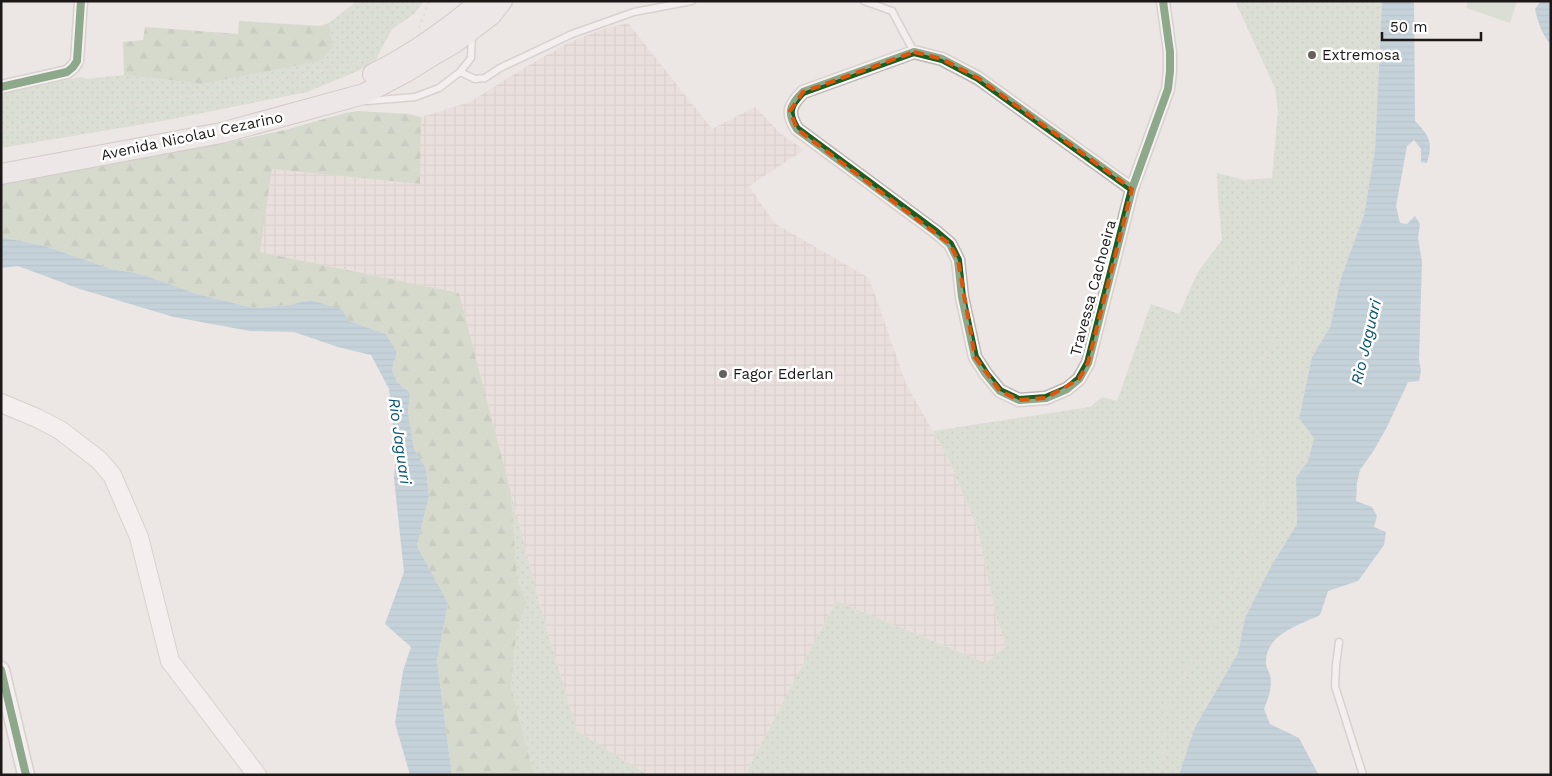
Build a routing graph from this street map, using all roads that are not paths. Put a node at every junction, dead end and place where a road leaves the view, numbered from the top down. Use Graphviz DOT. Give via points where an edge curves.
graph roads {
  1 [pos="82,1"];
  2 [pos="506,1"];
  3 [pos="692,1"];
  4 [pos="864,1"];
  5 [pos="1163,1"];
  6 [pos="491,6"];
  7 [pos="472,30"];
  8 [pos="914,52"];
  9 [pos="460,72"];
  10 [pos="1,87"];
  11 [pos="328,103"];
  12 [pos="1,161"];
  13 [pos="1,174"];
  14 [pos="1132,189"];
  15 [pos="5,406"];
  16 [pos="1339,642"];
  17 [pos="1,670"];
  18 [pos="26,775"];
  19 [pos="257,775"];
  20 [pos="1363,775"];
  1 -- 10 [label="street" via="77,61 73,67 67,72"];
  2 -- 6 [label="street"];
  3 -- 9 [label="lane" via="634,12 572,34 485,78 475,79"];
  4 -- 8 [label="lane" via="892,12"];
  5 -- 14 [label="street, Travessa Cachoeira" via="1170,52 1168,89"];
  6 -- 7 [label="main road, Avenida Nicolau Cezarino"];
  6 -- 12 [label="main road, Avenida Nicolau Cezarino" via="453,24 388,67 354,84 221,120"];
  7 -- 9 [label="lane" via="470,58"];
  7 -- 11 [label="main road, Avenida Nicolau Cezarino" via="376,88"];
  8 -- 14 [label="street" via="942,59 978,78"];
  8 -- 14 [label="street, Travessa Cachoeira" via="803,92 790,111 791,119 797,130 950,244 958,260 975,357 1000,391 1019,400 1046,398 1067,389 1079,379 1088,362"];
  9 -- 11 [label="lane" via="439,88 415,97"];
  11 -- 13 [label="main road, Avenida Nicolau Cezarino" via="221,133"];
  15 -- 19 [label="main road" via="60,430 99,460 112,475 139,537 170,661"];
  16 -- 20 [label="lane" via="1335,686"];
  17 -- 18 [label="street"];
}
